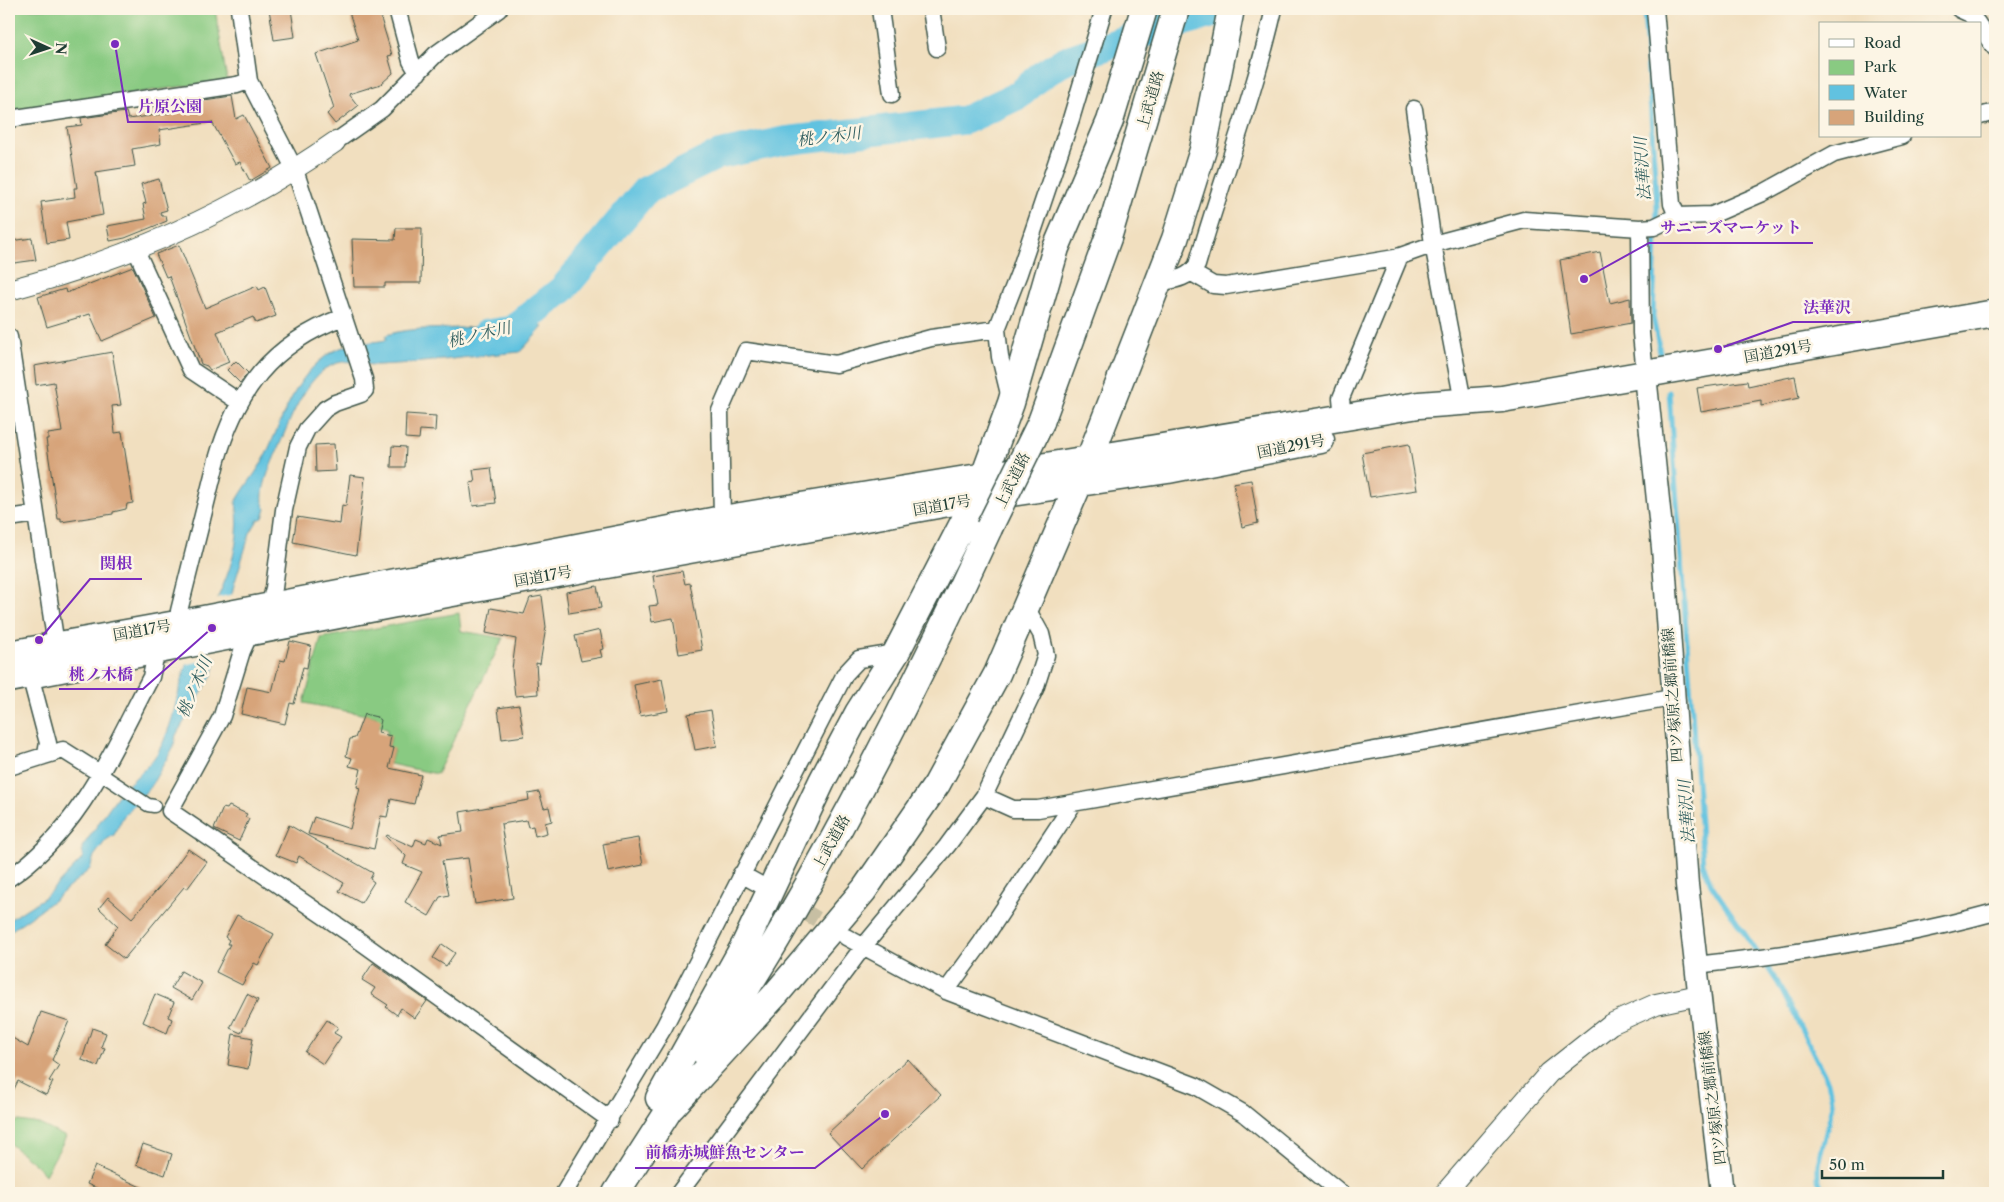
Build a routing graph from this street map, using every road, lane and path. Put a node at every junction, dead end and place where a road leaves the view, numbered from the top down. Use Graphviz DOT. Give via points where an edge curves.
graph roads {
  1 [pos="239,9"];
  2 [pos="397,9"];
  3 [pos="499,9"];
  4 [pos="880,9"];
  5 [pos="931,9"];
  6 [pos="1104,9"];
  7 [pos="1176,9"];
  8 [pos="1232,9"];
  9 [pos="1274,9"];
  10 [pos="1655,9"];
  11 [pos="1144,11"];
  12 [pos="1982,30"];
  13 [pos="937,48"];
  14 [pos="1995,48"];
  15 [pos="418,73"];
  16 [pos="249,81"];
  17 [pos="892,94"];
  18 [pos="1414,109"];
  19 [pos="1995,112"];
  20 [pos="1982,115"];
  21 [pos="9,119"];
  22 [pos="1894,138"];
  23 [pos="335,142"];
  24 [pos="295,170"];
  25 [pos="1677,216"];
  26 [pos="1640,228"];
  27 [pos="1433,244"];
  28 [pos="135,248"];
  29 [pos="1400,256"];
  30 [pos="1192,273"];
  31 [pos="1158,283"];
  32 [pos="9,290"];
  33 [pos="1995,313"];
  34 [pos="343,317"];
  35 [pos="997,329"];
  36 [pos="9,337"];
  37 [pos="1645,375"];
  38 [pos="1502,399"];
  39 [pos="239,402"];
  40 [pos="1463,402"];
  41 [pos="1011,403"];
  42 [pos="1343,418"];
  43 [pos="1084,471"];
  44 [pos="980,487"];
  45 [pos="36,514"];
  46 [pos="9,518"];
  47 [pos="722,519"];
  48 [pos="269,606"];
  49 [pos="1026,607"];
  50 [pos="241,626"];
  51 [pos="186,630"];
  52 [pos="56,645"];
  53 [pos="152,651"];
  54 [pos="896,653"];
  55 [pos="9,654"];
  56 [pos="19,677"];
  57 [pos="1672,698"];
  58 [pos="46,754"];
  59 [pos="9,766"];
  60 [pos="101,774"];
  61 [pos="984,796"];
  62 [pos="1073,804"];
  63 [pos="151,806"];
  64 [pos="741,874"];
  65 [pos="9,878"];
  66 [pos="759,884"];
  67 [pos="1995,912"];
  68 [pos="846,937"];
  69 [pos="863,947"];
  70 [pos="1696,965"];
  71 [pos="946,991"];
  72 [pos="1700,995"];
  73 [pos="665,1102"];
  74 [pos="610,1120"];
  75 [pos="564,1193"];
  76 [pos="596,1193"];
  77 [pos="616,1193"];
  78 [pos="679,1193"];
  79 [pos="1341,1193"];
  80 [pos="1445,1193"];
  81 [pos="1722,1193"];
  1 -- 16 [label="street"];
  2 -- 15 [label="street" via="411,61"];
  3 -- 15 [label="street" via="436,54"];
  4 -- 17 [label="street"];
  5 -- 13 [label="street"];
  6 -- 35 [label="street" via="1020,273"];
  7 -- 73 [label="highway, 上武道路, bridge" via="1108,238 1040,422 880,754 785,926"];
  8 -- 31 [label="highway" via="1203,150"];
  9 -- 30 [label="street"];
  10 -- 25 [label="street" via="1672,204"];
  11 -- 41 [label="highway" via="1110,121 1056,248"];
  12 -- 14 [label="street"];
  15 -- 23 [label="street" via="382,109"];
  16 -- 21 [label="street"];
  16 -- 24 [label="street"];
  18 -- 27 [label="street"];
  19 -- 20 [label="street"];
  22 -- 25 [label="street" via="1834,154 1763,193 1712,216"];
  23 -- 24 [label="street"];
  24 -- 28 [label="street" via="230,206"];
  24 -- 34 [label="street"];
  25 -- 26 [label="street" via="1654,227"];
  26 -- 27 [label="street" via="1524,220"];
  26 -- 37 [label="street" via="1641,333"];
  27 -- 29 [label="street"];
  27 -- 40 [label="street"];
  28 -- 32 [label="street"];
  28 -- 39 [label="street" via="191,370"];
  29 -- 30 [label="street" via="1226,286 1212,285"];
  29 -- 42 [label="street" via="1341,398"];
  30 -- 31 [label="street"];
  31 -- 43 [label="highway"];
  33 -- 37 [label="highway, 国道291号"];
  34 -- 39 [label="street" via="318,327 278,354"];
  34 -- 48 [label="street" via="365,390 325,409 307,429 298,446"];
  35 -- 41 [label="street"];
  35 -- 47 [label="street" via="915,342 836,364 746,352 720,411"];
  36 -- 45 [label="street"];
  37 -- 38 [label="highway, 国道291号"];
  37 -- 57 [label="main road, 四ツ塚原之郷前橋線" via="1663,548"];
  38 -- 40 [label="highway, 国道291号"];
  38 -- 43 [label="highway, 国道291号" via="1443,416 1168,470"];
  39 -- 51 [label="street" via="222,442 179,611"];
  40 -- 42 [label="highway, 国道291号" via="1419,405"];
  41 -- 44 [label="highway"];
  42 -- 43 [label="highway, 国道291号"];
  43 -- 44 [label="highway, 国道17号"];
  43 -- 49 [label="highway"];
  44 -- 47 [label="highway, 国道17号"];
  44 -- 50 [label="highway, 国道17号"];
  44 -- 54 [label="highway"];
  45 -- 46 [label="street"];
  45 -- 52 [label="street"];
  47 -- 48 [label="highway, 国道17号"];
  48 -- 50 [label="highway, 国道17号"];
  49 -- 61 [label="street" via="1041,634 1046,655 1036,689"];
  49 -- 73 [label="highway" via="996,674 937,784 864,890 775,995"];
  50 -- 51 [label="highway, 国道17号"];
  50 -- 74 [label="street" via="242,651 222,716 170,811 350,934"];
  51 -- 52 [label="highway, 国道17号"];
  51 -- 53 [label="highway, 国道17号"];
  52 -- 55 [label="highway, 国道17号"];
  53 -- 56 [label="highway, 国道17号"];
  53 -- 60 [label="street" via="151,677"];
  54 -- 64 [label="street" via="859,659 845,674"];
  54 -- 73 [label="highway" via="858,712 822,781"];
  56 -- 58 [label="street" via="48,743"];
  57 -- 62 [label="street"];
  57 -- 70 [label="main road, 四ツ塚原之郷前橋線"];
  58 -- 59 [label="street"];
  58 -- 60 [label="street" via="63,750"];
  60 -- 63 [label="street"];
  60 -- 65 [label="street" via="59,832"];
  61 -- 62 [label="street" via="1013,810"];
  61 -- 69 [label="street"];
  62 -- 71 [label="street"];
  64 -- 66 [label="street"];
  64 -- 74 [label="street" via="664,1028"];
  67 -- 70 [label="street" via="1928,929 1780,955"];
  68 -- 69 [label="street"];
  69 -- 71 [label="street"];
  69 -- 78 [label="street"];
  70 -- 72 [label="main road, 四ツ塚原之郷前橋線"];
  71 -- 79 [label="street" via="1196,1086 1243,1113"];
  72 -- 80 [label="street" via="1656,1004 1611,1024 1550,1073"];
  72 -- 81 [label="main road, 四ツ塚原之郷前橋線"];
  73 -- 76 [label="highway, 上武道路"];
  73 -- 77 [label="highway, 上武道路"];
  74 -- 75 [label="street"];
}
